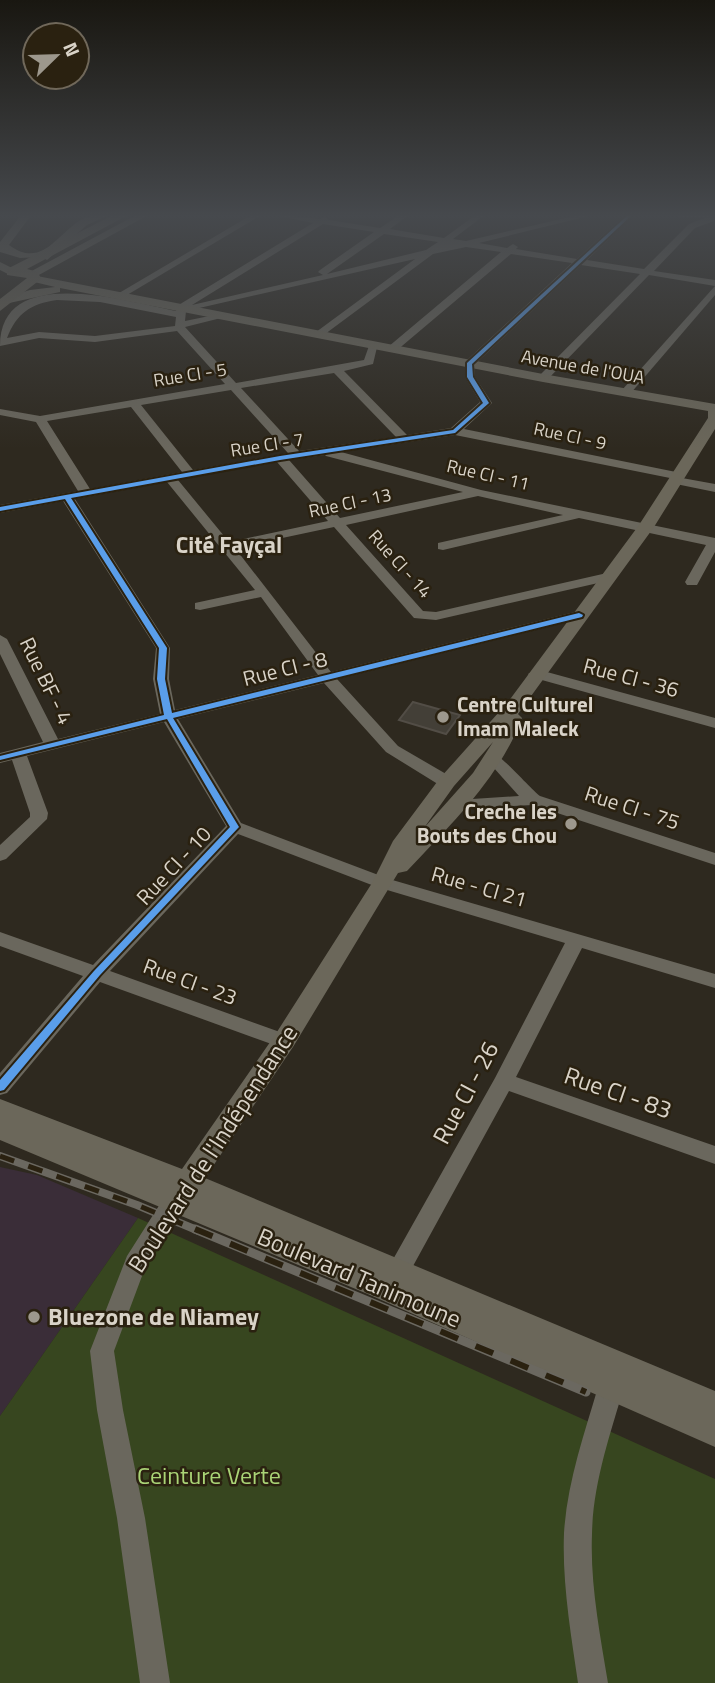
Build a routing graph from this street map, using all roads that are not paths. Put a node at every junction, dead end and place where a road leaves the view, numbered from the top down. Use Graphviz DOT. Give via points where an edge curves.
graph roads {
  1 [pos="98,293"];
  2 [pos="123,293"];
  3 [pos="218,293"];
  4 [pos="267,293"];
  5 [pos="374,293"];
  6 [pos="459,293"];
  7 [pos="545,293"];
  8 [pos="626,293"];
  9 [pos="712,293"];
  10 [pos="117,296"];
  11 [pos="182,317"];
  12 [pos="317,335"];
  13 [pos="0,342"];
  14 [pos="374,345"];
  15 [pos="392,349"];
  16 [pos="469,364"];
  17 [pos="336,369"];
  18 [pos="543,378"];
  19 [pos="235,385"];
  20 [pos="626,393"];
  21 [pos="133,402"];
  22 [pos="715,408"];
  23 [pos="0,412"];
  24 [pos="715,418"];
  25 [pos="40,419"];
  26 [pos="455,431"];
  27 [pos="405,439"];
  28 [pos="323,452"];
  29 [pos="297,456"];
  30 [pos="280,458"];
  31 [pos="190,474"];
  32 [pos="170,478"];
  33 [pos="676,478"];
  34 [pos="715,488"];
  35 [pos="86,493"];
  36 [pos="480,493"];
  37 [pos="67,497"];
  38 [pos="0,509"];
  39 [pos="580,515"];
  40 [pos="338,524"];
  41 [pos="646,527"];
  42 [pos="715,542"];
  43 [pos="227,546"];
  44 [pos="443,546"];
  45 [pos="607,577"];
  46 [pos="692,582"];
  47 [pos="264,592"];
  48 [pos="200,606"];
  49 [pos="579,615"];
  50 [pos="0,639"];
  51 [pos="8,668"];
  52 [pos="536,674"];
  53 [pos="327,677"];
  54 [pos="515,706"];
  55 [pos="167,715"];
  56 [pos="715,723"];
  57 [pos="52,744"];
  58 [pos="18,752"];
  59 [pos="0,758"];
  60 [pos="492,758"];
  61 [pos="447,782"];
  62 [pos="534,800"];
  63 [pos="457,805"];
  64 [pos="234,827"];
  65 [pos="0,855"];
  66 [pos="715,859"];
  67 [pos="383,883"];
  68 [pos="0,939"];
  69 [pos="577,939"];
  70 [pos="97,973"];
  71 [pos="715,981"];
  72 [pos="284,1041"];
  73 [pos="504,1081"];
  74 [pos="0,1087"];
  75 [pos="0,1109"];
  76 [pos="0,1129"];
  77 [pos="715,1155"];
  78 [pos="181,1192"];
  79 [pos="399,1270"];
  80 [pos="611,1387"];
  81 [pos="715,1406"];
  82 [pos="715,1433"];
  83 [pos="155,1683"];
  84 [pos="593,1683"];
  1 -- 10 [label="main road, Avenue de l'OUA"];
  2 -- 10 [label="street"];
  3 -- 11 [label="street"];
  4 -- 11 [label="street"];
  5 -- 12 [label="street"];
  6 -- 15 [label="street"];
  7 -- 16 [label="street"];
  8 -- 18 [label="street"];
  9 -- 20 [label="street"];
  10 -- 11 [label="main road, Avenue de l'OUA"];
  11 -- 12 [label="main road, Avenue de l'OUA" via="223,316"];
  11 -- 13 [label="street" via="95,339 39,335"];
  11 -- 13 [label="street" via="54,296 22,307 9,320"];
  11 -- 19 [label="street"];
  12 -- 14 [label="main road, Avenue de l'OUA"];
  14 -- 15 [label="main road, Avenue de l'OUA"];
  14 -- 17 [label="street, Rue CI - 5" via="369,362"];
  15 -- 16 [label="main road, Avenue de l'OUA"];
  16 -- 18 [label="main road, Avenue de l'OUA"];
  16 -- 26 [label="street" via="470,377 486,403"];
  17 -- 19 [label="street, Rue CI - 5"];
  17 -- 27 [label="street"];
  18 -- 20 [label="main road, Avenue de l'OUA"];
  19 -- 21 [label="street, Rue CI - 5"];
  19 -- 29 [label="street"];
  20 -- 22 [label="main road, Avenue de l'OUA"];
  21 -- 25 [label="street, Rue CI - 5"];
  21 -- 31 [label="street"];
  22 -- 24 [label="main road, Boulevard de l'Indépendance"];
  23 -- 25 [label="street, Rue CI - 5"];
  24 -- 33 [label="main road, Boulevard de l'Indépendance"];
  25 -- 35 [label="street"];
  26 -- 27 [label="street, Rue CI - 7"];
  26 -- 33 [label="street, Rue CI - 9"];
  27 -- 28 [label="street, Rue CI - 7"];
  28 -- 29 [label="street, Rue CI - 7"];
  28 -- 36 [label="street, Rue CI - 11"];
  29 -- 30 [label="street, Rue CI - 7"];
  30 -- 31 [label="street, Rue CI - 7"];
  30 -- 40 [label="street, Rue CI - 14"];
  31 -- 32 [label="street, Rue CI - 7"];
  32 -- 35 [label="street, Rue CI - 7"];
  32 -- 43 [label="street"];
  33 -- 34 [label="street, Rue CI - 9"];
  33 -- 41 [label="main road, Boulevard de l'Indépendance"];
  35 -- 37 [label="street, Rue CI - 7"];
  36 -- 39 [label="street, Rue CI - 11"];
  36 -- 40 [label="street, Rue CI - 13"];
  37 -- 38 [label="street, Rue CI - 7"];
  37 -- 55 [label="street, Rue CI - 10" via="163,648 161,679"];
  39 -- 41 [label="street, Rue CI - 11"];
  39 -- 44 [label="street"];
  40 -- 43 [label="street, Rue CI - 13"];
  40 -- 45 [label="street, Rue CI - 14" via="419,615 427,617"];
  41 -- 42 [label="street, Rue CI - 11"];
  41 -- 45 [label="main road, Boulevard de l'Indépendance"];
  42 -- 46 [label="street"];
  43 -- 47 [label="street"];
  45 -- 49 [label="main road, Boulevard de l'Indépendance"];
  47 -- 48 [label="street"];
  47 -- 53 [label="street"];
  49 -- 52 [label="main road, Boulevard de l'Indépendance"];
  49 -- 53 [label="street, Rue CI - 8"];
  50 -- 51 [label="street, Rue BF - 4"];
  51 -- 57 [label="street, Rue BF - 4"];
  52 -- 54 [label="main road, Boulevard de l'Indépendance"];
  52 -- 56 [label="street, Rue CI - 36"];
  53 -- 55 [label="street, Rue CI - 8"];
  53 -- 61 [label="street" via="392,749"];
  54 -- 60 [label="main road, Boulevard de l'Indépendance" via="509,731"];
  54 -- 61 [label="main road, Boulevard de l'Indépendance"];
  55 -- 57 [label="street, Rue CI - 8"];
  55 -- 64 [label="street, Rue CI - 10"];
  57 -- 58 [label="street, Rue CI - 8"];
  58 -- 59 [label="street, Rue CI - 8"];
  58 -- 65 [label="street" via="38,819"];
  60 -- 62 [label="street, Rue CI - 75"];
  60 -- 63 [label="main road, Boulevard de l'Indépendance"];
  61 -- 67 [label="main road, Boulevard de l'Indépendance" via="400,846"];
  62 -- 63 [label="street, Rue CI - 75"];
  62 -- 66 [label="street, Rue CI - 75"];
  63 -- 67 [label="main road, Boulevard de l'Indépendance"];
  64 -- 67 [label="street, Rue - CI 21"];
  64 -- 70 [label="street, Rue CI - 10"];
  67 -- 69 [label="street, Rue - CI 21"];
  67 -- 72 [label="main road, Boulevard de l'Indépendance"];
  68 -- 70 [label="street, Rue CI - 23"];
  69 -- 71 [label="street, Rue - CI 21"];
  69 -- 73 [label="street, Rue CI - 26"];
  70 -- 72 [label="street, Rue CI - 23"];
  70 -- 74 [label="street, Rue CI - 10"];
  72 -- 78 [label="main road, Boulevard de l'Indépendance"];
  73 -- 77 [label="street, Rue CI - 83"];
  73 -- 79 [label="street, Rue CI - 26"];
  75 -- 78 [label="main road, Boulevard Tanimoune"];
  76 -- 78 [label="main road, Boulevard Tanimoune"];
  78 -- 79 [label="main road, Boulevard Tanimoune"];
  78 -- 80 [label="main road, Boulevard Tanimoune"];
  78 -- 83 [label="street, Boulevard de l'Indépendance" via="135,1263 102,1351"];
  79 -- 81 [label="main road, Boulevard Tanimoune"];
  80 -- 82 [label="main road, Boulevard Tanimoune"];
  80 -- 84 [label="street" via="593,1447 578,1534"];
}
